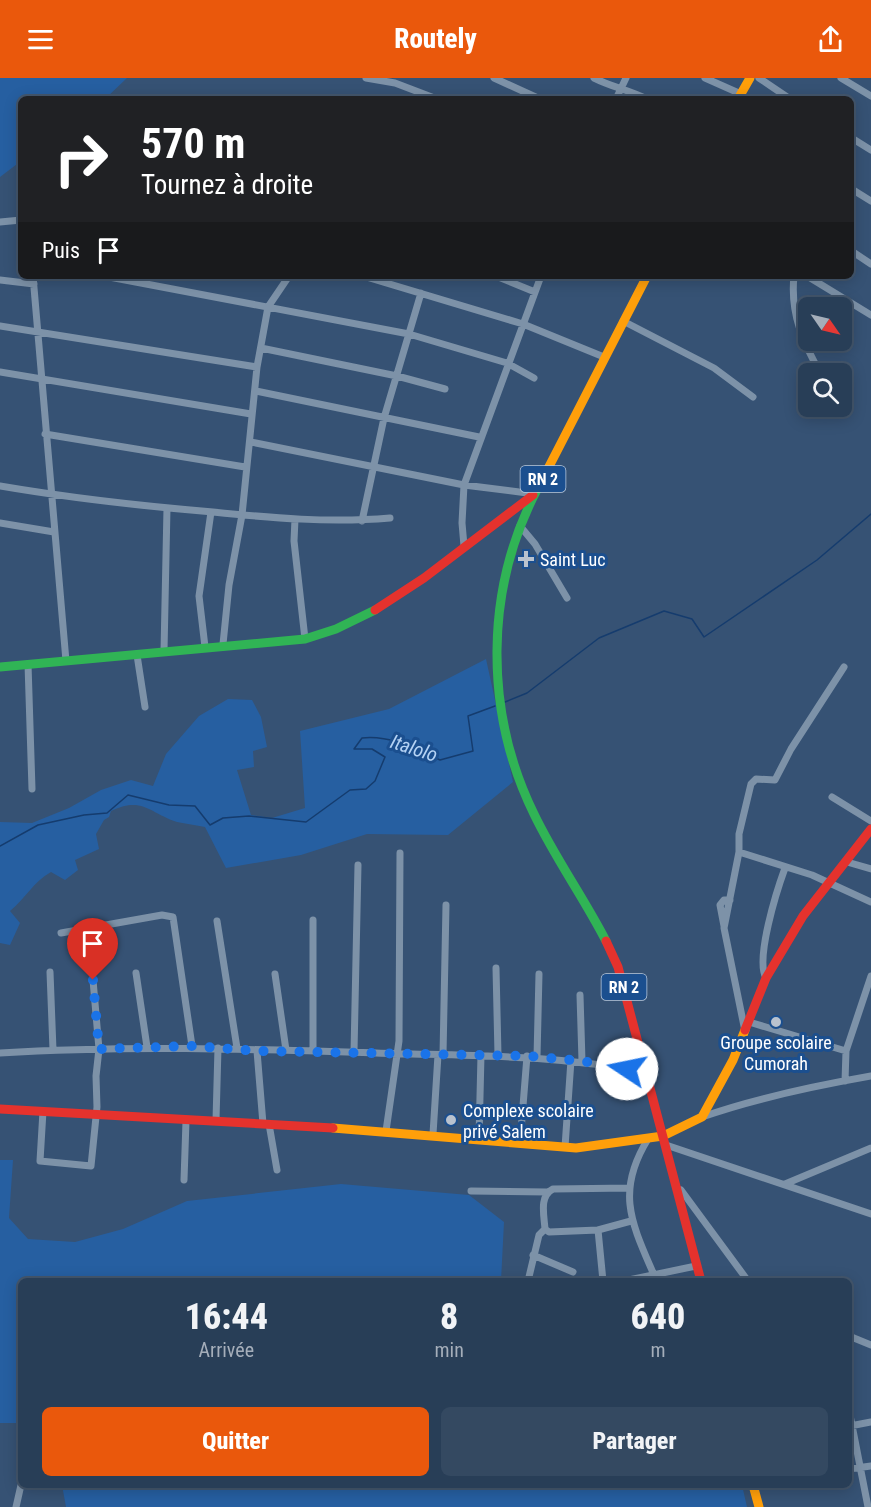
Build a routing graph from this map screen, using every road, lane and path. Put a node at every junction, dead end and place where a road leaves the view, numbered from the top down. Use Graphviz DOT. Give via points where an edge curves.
graph roads {
  1 [pos="366,78"];
  2 [pos="494,78"];
  3 [pos="594,78"];
  4 [pos="626,78"];
  5 [pos="705,78"];
  6 [pos="750,78"];
  7 [pos="759,78"];
  8 [pos="841,78"];
  9 [pos="621,90"];
  10 [pos="429,96"];
  11 [pos="533,96"];
  12 [pos="618,96"];
  13 [pos="641,96"];
  14 [pos="738,96"];
  15 [pos="741,96"];
  16 [pos="786,96"];
  17 [pos="871,96"];
  18 [pos="854,139"];
  19 [pos="871,150"];
  20 [pos="854,190"];
  21 [pos="871,201"];
  22 [pos="18,220"];
  23 [pos="0,222"];
  24 [pos="854,253"];
  25 [pos="871,264"];
  26 [pos="33,279"];
  27 [pos="120,279"];
  28 [pos="287,279"];
  29 [pos="374,279"];
  30 [pos="503,279"];
  31 [pos="540,279"];
  32 [pos="645,279"];
  33 [pos="794,279"];
  34 [pos="812,279"];
  35 [pos="0,280"];
  36 [pos="34,284"];
  37 [pos="421,292"];
  38 [pos="535,292"];
  39 [pos="268,307"];
  40 [pos="871,315"];
  41 [pos="623,321"];
  42 [pos="523,324"];
  43 [pos="0,326"];
  44 [pos="38,331"];
  45 [pos="409,334"];
  46 [pos="261,348"];
  47 [pos="604,357"];
  48 [pos="507,363"];
  49 [pos="815,363"];
  50 [pos="257,368"];
  51 [pos="0,372"];
  52 [pos="397,376"];
  53 [pos="534,378"];
  54 [pos="43,380"];
  55 [pos="445,388"];
  56 [pos="256,391"];
  57 [pos="753,397"];
  58 [pos="251,414"];
  59 [pos="384,418"];
  60 [pos="45,434"];
  61 [pos="479,437"];
  62 [pos="251,442"];
  63 [pos="245,467"];
  64 [pos="372,468"];
  65 [pos="464,485"];
  66 [pos="0,486"];
  67 [pos="50,494"];
  68 [pos="535,494"];
  69 [pos="167,508"];
  70 [pos="211,512"];
  71 [pos="242,515"];
  72 [pos="390,518"];
  73 [pos="295,519"];
  74 [pos="362,521"];
  75 [pos="0,523"];
  76 [pos="520,526"];
  77 [pos="54,532"];
  78 [pos="464,546"];
  79 [pos="567,598"];
  80 [pos="305,639"];
  81 [pos="223,644"];
  82 [pos="205,647"];
  83 [pos="164,651"];
  84 [pos="137,655"];
  85 [pos="66,661"];
  86 [pos="28,664"];
  87 [pos="0,667"];
  88 [pos="844,667"];
  89 [pos="145,707"];
  90 [pos="32,789"];
  91 [pos="832,797"];
  92 [pos="871,821"];
  93 [pos="871,829"];
  94 [pos="740,852"];
  95 [pos="400,853"];
  96 [pos="847,862"];
  97 [pos="358,865"];
  98 [pos="785,868"];
  99 [pos="871,869"];
  100 [pos="829,884"];
  101 [pos="871,902"];
  102 [pos="446,905"];
  103 [pos="313,920"];
  104 [pos="217,921"];
  105 [pos="61,933"];
  106 [pos="496,968"];
  107 [pos="50,972"];
  108 [pos="136,973"];
  109 [pos="275,974"];
  110 [pos="539,974"];
  111 [pos="871,975"];
  112 [pos="766,978"];
  113 [pos="93,980"];
  114 [pos="580,995"];
  115 [pos="749,1022"];
  116 [pos="745,1033"];
  117 [pos="192,1046"];
  118 [pos="147,1047"];
  119 [pos="218,1048"];
  120 [pos="237,1048"];
  121 [pos="99,1049"];
  122 [pos="53,1050"];
  123 [pos="286,1050"];
  124 [pos="313,1050"];
  125 [pos="257,1051"];
  126 [pos="354,1052"];
  127 [pos="846,1052"];
  128 [pos="0,1053"];
  129 [pos="398,1054"];
  130 [pos="440,1055"];
  131 [pos="482,1055"];
  132 [pos="498,1055"];
  133 [pos="527,1056"];
  134 [pos="537,1057"];
  135 [pos="571,1060"];
  136 [pos="582,1061"];
  137 [pos="646,1073"];
  138 [pos="871,1076"];
  139 [pos="845,1081"];
  140 [pos="0,1109"];
  141 [pos="43,1111"];
  142 [pos="97,1114"];
  143 [pos="702,1117"];
  144 [pos="216,1120"];
  145 [pos="186,1121"];
  146 [pos="266,1124"];
  147 [pos="386,1131"];
  148 [pos="434,1134"];
  149 [pos="479,1138"];
  150 [pos="648,1139"];
  151 [pos="665,1140"];
  152 [pos="520,1143"];
  153 [pos="566,1147"];
  154 [pos="871,1148"];
  155 [pos="277,1170"];
  156 [pos="184,1180"];
  157 [pos="676,1183"];
  158 [pos="785,1184"];
  159 [pos="630,1188"];
  160 [pos="471,1191"];
  161 [pos="547,1192"];
  162 [pos="871,1214"];
  163 [pos="631,1221"];
  164 [pos="545,1229"];
  165 [pos="598,1230"];
  166 [pos="533,1255"];
  167 [pos="696,1266"];
  168 [pos="573,1272"];
  169 [pos="527,1278"];
  170 [pos="603,1278"];
  171 [pos="650,1278"];
  172 [pos="700,1278"];
  173 [pos="746,1278"];
  174 [pos="852,1337"];
  175 [pos="871,1345"];
  176 [pos="871,1422"];
  177 [pos="852,1426"];
  178 [pos="852,1431"];
  179 [pos="871,1466"];
  180 [pos="860,1468"];
  181 [pos="852,1469"];
  182 [pos="20,1488"];
  183 [pos="754,1488"];
  184 [pos="16,1507"];
  185 [pos="759,1507"];
  186 [pos="868,1507"];
  1 -- 10 [label="street" via="395,83"];
  2 -- 11 [label="street"];
  3 -- 9 [label="street"];
  4 -- 9 [label="street"];
  5 -- 14 [label="street"];
  6 -- 15 [label="main road"];
  7 -- 16 [label="street"];
  8 -- 17 [label="street"];
  9 -- 12 [label="street"];
  9 -- 13 [label="street"];
  18 -- 19 [label="street"];
  20 -- 21 [label="street"];
  22 -- 23 [label="street"];
  24 -- 25 [label="street"];
  26 -- 36 [label="street"];
  27 -- 39 [label="street"];
  28 -- 39 [label="street"];
  29 -- 37 [label="street"];
  30 -- 38 [label="street"];
  31 -- 38 [label="street"];
  32 -- 41 [label="main road, RN 2"];
  33 -- 49 [label="street" via="795,315"];
  34 -- 40 [label="street"];
  35 -- 36 [label="street"];
  36 -- 44 [label="street"];
  37 -- 42 [label="street"];
  37 -- 45 [label="street"];
  38 -- 42 [label="street"];
  39 -- 45 [label="street"];
  39 -- 46 [label="street"];
  41 -- 47 [label="main road, RN 2"];
  41 -- 57 [label="street" via="714,368"];
  42 -- 47 [label="street"];
  42 -- 48 [label="street"];
  43 -- 44 [label="street"];
  44 -- 50 [label="street"];
  44 -- 54 [label="street"];
  45 -- 48 [label="street"];
  45 -- 52 [label="street"];
  46 -- 50 [label="street"];
  46 -- 52 [label="street"];
  47 -- 68 [label="main road, RN 2"];
  48 -- 53 [label="street"];
  48 -- 61 [label="street"];
  50 -- 56 [label="street"];
  51 -- 54 [label="street"];
  52 -- 55 [label="street"];
  52 -- 59 [label="street"];
  54 -- 58 [label="street"];
  54 -- 60 [label="street"];
  56 -- 58 [label="street"];
  56 -- 59 [label="street"];
  58 -- 62 [label="street"];
  59 -- 61 [label="street"];
  59 -- 64 [label="street"];
  60 -- 63 [label="street"];
  60 -- 67 [label="street"];
  61 -- 65 [label="street"];
  62 -- 63 [label="street"];
  62 -- 64 [label="street"];
  63 -- 71 [label="street"];
  64 -- 65 [label="street"];
  64 -- 74 [label="street"];
  65 -- 68 [label="street"];
  65 -- 78 [label="street"];
  66 -- 67 [label="street"];
  67 -- 69 [label="street"];
  67 -- 77 [label="street"];
  68 -- 76 [label="main road, RN 2"];
  68 -- 78 [label="main road"];
  69 -- 70 [label="street"];
  69 -- 83 [label="street"];
  70 -- 71 [label="street"];
  70 -- 82 [label="street" via="199,596"];
  71 -- 73 [label="street"];
  71 -- 81 [label="street"];
  72 -- 74 [label="street"];
  73 -- 74 [label="street"];
  73 -- 80 [label="street"];
  75 -- 77 [label="street"];
  76 -- 79 [label="street"];
  76 -- 137 [label="main road, RN 2" via="499,601 496,637 501,711 533,812 615,957"];
  77 -- 85 [label="street"];
  78 -- 80 [label="main road" via="375,609 339,628"];
  80 -- 81 [label="main road"];
  81 -- 82 [label="main road"];
  82 -- 83 [label="main road"];
  83 -- 84 [label="main road"];
  84 -- 85 [label="main road"];
  84 -- 89 [label="street"];
  85 -- 86 [label="main road"];
  86 -- 87 [label="main road"];
  86 -- 90 [label="street"];
  88 -- 94 [label="street" via="775,780 753,781 739,834"];
  91 -- 92 [label="street"];
  93 -- 96 [label="main road"];
  94 -- 98 [label="street"];
  94 -- 116 [label="street" via="724,928"];
  95 -- 129 [label="street"];
  96 -- 99 [label="street"];
  96 -- 100 [label="main road"];
  97 -- 126 [label="street"];
  98 -- 100 [label="street"];
  98 -- 112 [label="street" via="764,953 762,971"];
  100 -- 101 [label="street"];
  100 -- 112 [label="main road" via="803,916"];
  102 -- 130 [label="street"];
  103 -- 124 [label="street"];
  104 -- 120 [label="street"];
  105 -- 117 [label="street" via="162,915 173,917"];
  106 -- 132 [label="street"];
  107 -- 122 [label="street"];
  108 -- 118 [label="street"];
  109 -- 123 [label="street"];
  110 -- 134 [label="street"];
  111 -- 127 [label="street"];
  112 -- 115 [label="main road"];
  113 -- 121 [label="street"];
  114 -- 136 [label="street"];
  115 -- 116 [label="main road"];
  115 -- 127 [label="street"];
  116 -- 143 [label="main road"];
  117 -- 118 [label="street"];
  117 -- 119 [label="street"];
  118 -- 121 [label="street"];
  119 -- 120 [label="street"];
  119 -- 144 [label="street"];
  120 -- 125 [label="street"];
  121 -- 122 [label="street"];
  121 -- 142 [label="street"];
  122 -- 128 [label="street"];
  123 -- 124 [label="street"];
  123 -- 125 [label="street"];
  124 -- 126 [label="street"];
  125 -- 146 [label="street"];
  126 -- 129 [label="street"];
  127 -- 139 [label="street"];
  129 -- 130 [label="street"];
  129 -- 147 [label="street"];
  130 -- 131 [label="street"];
  130 -- 148 [label="street"];
  131 -- 132 [label="street"];
  131 -- 149 [label="street"];
  132 -- 133 [label="street"];
  133 -- 134 [label="street"];
  133 -- 152 [label="street"];
  134 -- 135 [label="street"];
  135 -- 136 [label="street"];
  135 -- 153 [label="street"];
  136 -- 137 [label="street"];
  137 -- 151 [label="main road, RN 2"];
  138 -- 139 [label="street"];
  139 -- 143 [label="street" via="748,1101"];
  140 -- 141 [label="main road"];
  141 -- 142 [label="main road"];
  141 -- 142 [label="street" via="40,1161 91,1166"];
  142 -- 145 [label="main road"];
  143 -- 151 [label="main road"];
  144 -- 145 [label="main road"];
  144 -- 146 [label="main road"];
  145 -- 156 [label="street"];
  146 -- 147 [label="main road"];
  146 -- 155 [label="street"];
  147 -- 148 [label="main road"];
  148 -- 149 [label="main road"];
  149 -- 152 [label="main road"];
  150 -- 151 [label="main road"];
  150 -- 153 [label="main road"];
  150 -- 159 [label="street" via="636,1160"];
  151 -- 157 [label="main road, RN 2"];
  151 -- 158 [label="street"];
  152 -- 153 [label="main road"];
  154 -- 158 [label="street"];
  157 -- 167 [label="main road, RN 2"];
  157 -- 173 [label="street"];
  158 -- 162 [label="street"];
  159 -- 161 [label="street"];
  159 -- 163 [label="street"];
  160 -- 161 [label="street"];
  161 -- 164 [label="street"];
  163 -- 165 [label="street"];
  163 -- 171 [label="street"];
  164 -- 165 [label="street" via="553,1233"];
  164 -- 166 [label="street"];
  165 -- 170 [label="street"];
  166 -- 168 [label="street"];
  166 -- 169 [label="street"];
  167 -- 171 [label="street"];
  167 -- 172 [label="main road, RN 2"];
  174 -- 175 [label="street"];
  176 -- 177 [label="street"];
  178 -- 180 [label="street"];
  179 -- 180 [label="street"];
  180 -- 181 [label="street"];
  180 -- 186 [label="street"];
  182 -- 184 [label="street"];
  183 -- 185 [label="main road"];
}
